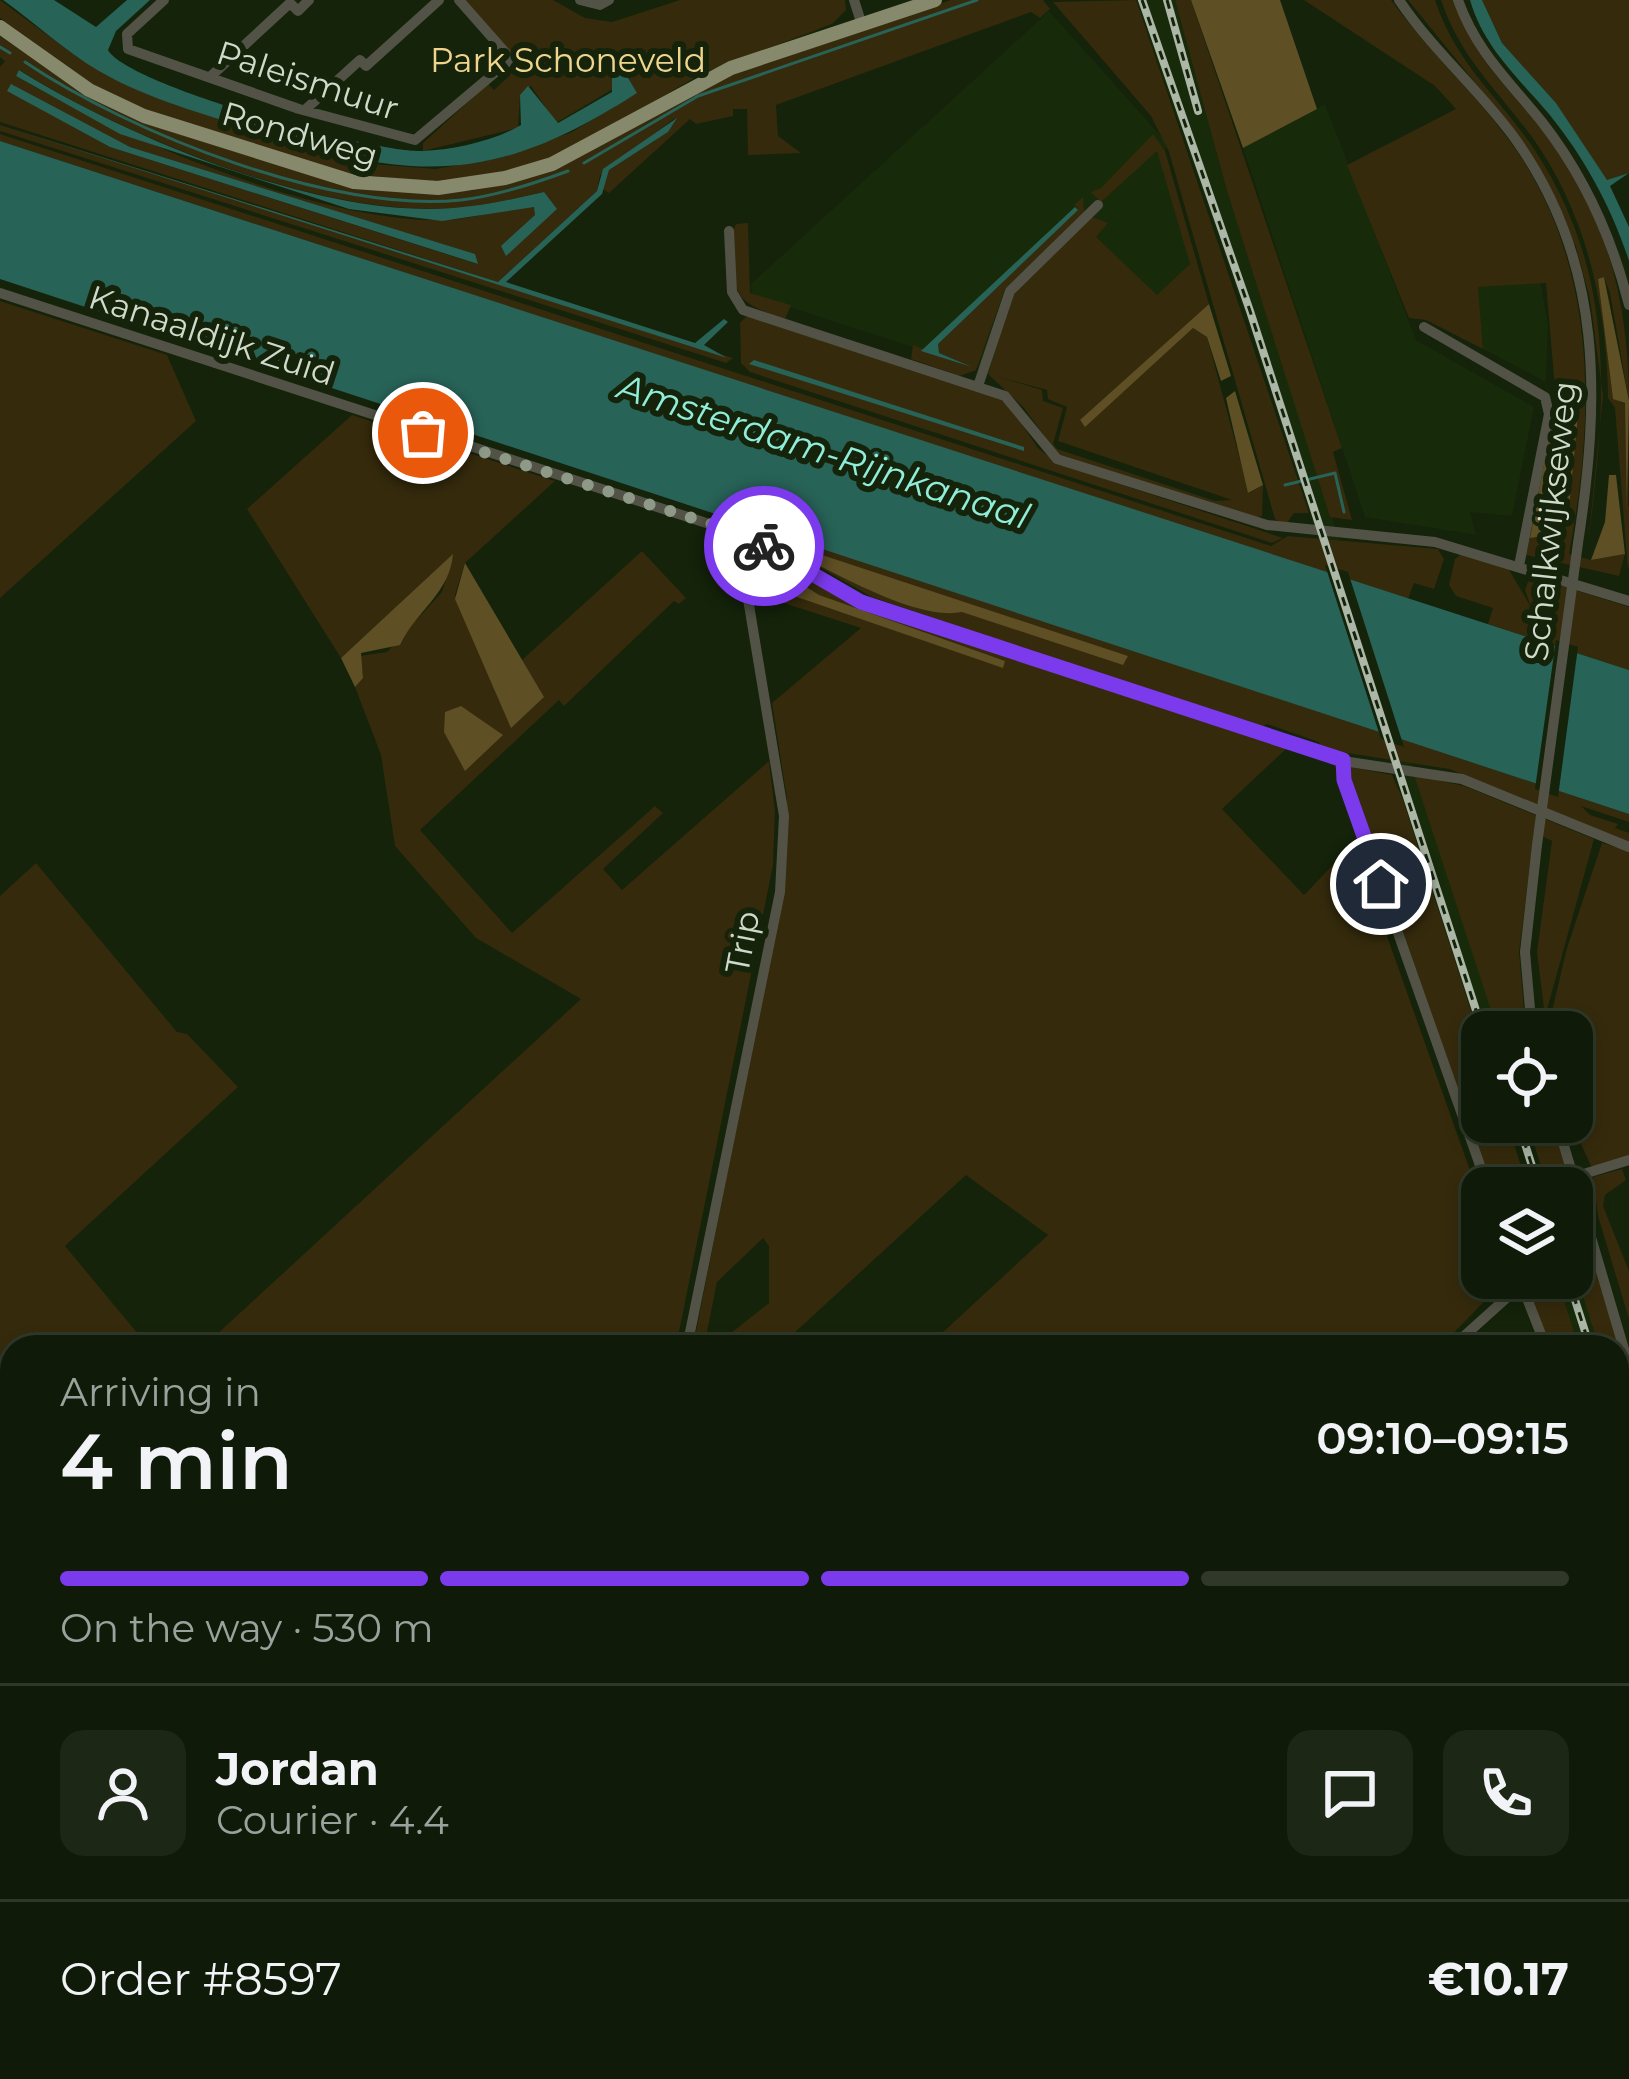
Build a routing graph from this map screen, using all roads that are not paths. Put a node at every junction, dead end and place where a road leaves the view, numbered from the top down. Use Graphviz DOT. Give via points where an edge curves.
graph roads {
  1 [pos="164,0"];
  2 [pos="309,0"];
  3 [pos="439,0"];
  4 [pos="459,0"];
  5 [pos="580,0"];
  6 [pos="609,0"];
  7 [pos="854,0"];
  8 [pos="935,0"];
  9 [pos="1399,0"];
  10 [pos="1458,0"];
  11 [pos="862,25"];
  12 [pos="0,27"];
  13 [pos="210,77"];
  14 [pos="307,108"];
  15 [pos="1098,206"];
  16 [pos="729,231"];
  17 [pos="0,293"];
  18 [pos="1629,305"];
  19 [pos="1424,327"];
  20 [pos="978,386"];
  21 [pos="770,550"];
  22 [pos="1519,566"];
  23 [pos="1627,596"];
  24 [pos="1343,760"];
  25 [pos="1629,847"];
  26 [pos="1530,1011"];
  27 [pos="1629,1160"];
  28 [pos="1481,1167"];
  29 [pos="1593,1171"];
  30 [pos="1593,1242"];
  31 [pos="1502,1299"];
  32 [pos="1528,1299"];
  33 [pos="689,1335"];
  34 [pos="1465,1335"];
  35 [pos="1541,1335"];
  36 [pos="1620,1335"];
  1 -- 13 [label="street, Paleismuur" via="125,45"];
  2 -- 13 [label="street" via="298,10 290,3"];
  3 -- 14 [label="street"];
  4 -- 14 [label="street, Paleismuur" via="511,59 419,140"];
  5 -- 6 [label="street"];
  7 -- 11 [label="street"];
  8 -- 11 [label="main road, Rondweg"];
  9 -- 26 [label="street, Schalkwijkseweg, bridge" via="1516,140 1577,259 1593,337 1578,544 1525,952"];
  10 -- 18 [label="street" via="1479,51 1577,172 1602,218"];
  11 -- 12 [label="main road, Rondweg" via="702,81 553,164 438,188 354,182 144,116 89,91"];
  13 -- 14 [label="street, Paleismuur"];
  15 -- 20 [label="street" via="1010,290"];
  16 -- 20 [label="street" via="732,292 743,310"];
  17 -- 21 [label="street, Kanaaldijk Zuid" via="737,532"];
  19 -- 22 [label="street" via="1545,397 1549,414"];
  20 -- 22 [label="street" via="1012,401 1057,459 1267,525 1435,542"];
  21 -- 24 [label="street, Kanaaldijk Zuid" via="861,602"];
  21 -- 33 [label="street, Trip" via="748,598 784,816 779,892"];
  22 -- 23 [label="street"];
  24 -- 25 [label="street, Kanaaldijk Zuid" via="1462,779"];
  24 -- 28 [label="street"];
  27 -- 29 [label="street"];
  30 -- 36 [label="street"];
  31 -- 34 [label="street"];
  32 -- 35 [label="street"];
}
